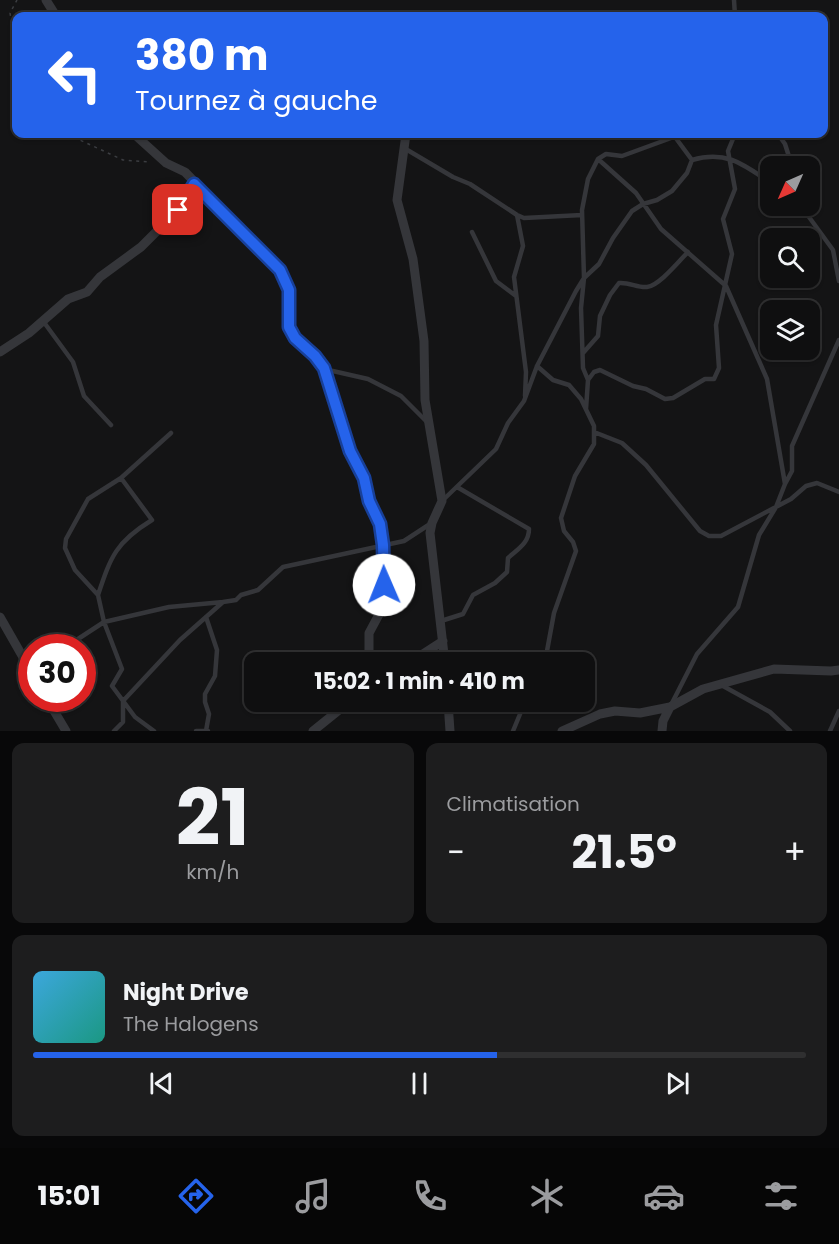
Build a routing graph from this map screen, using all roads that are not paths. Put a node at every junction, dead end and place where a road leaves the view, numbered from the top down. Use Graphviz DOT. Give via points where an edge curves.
graph roads {
  1 [pos="138,138"];
  2 [pos="405,138"];
  3 [pos="672,138"];
  4 [pos="676,138"];
  5 [pos="733,138"];
  6 [pos="781,138"];
  7 [pos="404,148"];
  8 [pos="789,156"];
  9 [pos="730,158"];
  10 [pos="598,159"];
  11 [pos="692,160"];
  12 [pos="760,176"];
  13 [pos="194,184"];
  14 [pos="643,204"];
  15 [pos="582,214"];
  16 [pos="517,215"];
  17 [pos="809,216"];
  18 [pos="472,232"];
  19 [pos="688,252"];
  20 [pos="584,278"];
  21 [pos="839,280"];
  22 [pos="726,286"];
  23 [pos="516,296"];
  24 [pos="43,321"];
  25 [pos="839,340"];
  26 [pos="0,352"];
  27 [pos="583,353"];
  28 [pos="537,366"];
  29 [pos="324,368"];
  30 [pos="588,380"];
  31 [pos="524,401"];
  32 [pos="586,409"];
  33 [pos="111,425"];
  34 [pos="429,425"];
  35 [pos="594,432"];
  36 [pos="171,433"];
  37 [pos="121,478"];
  38 [pos="785,484"];
  39 [pos="457,487"];
  40 [pos="839,492"];
  41 [pos="442,501"];
  42 [pos="776,507"];
  43 [pos="432,523"];
  44 [pos="383,545"];
  45 [pos="98,595"];
  46 [pos="223,602"];
  47 [pos="206,617"];
  48 [pos="0,618"];
  49 [pos="441,621"];
  50 [pos="104,622"];
  51 [pos="86,634"];
  52 [pos="443,641"];
  53 [pos="18,649"];
  54 [pos="368,652"];
  55 [pos="426,652"];
  56 [pos="444,652"];
  57 [pos="547,652"];
  58 [pos="839,670"];
  59 [pos="720,684"];
  60 [pos="123,701"];
  61 [pos="670,707"];
  62 [pos="839,711"];
  63 [pos="55,712"];
  64 [pos="335,712"];
  65 [pos="449,712"];
  66 [pos="521,712"];
  67 [pos="66,731"];
  68 [pos="114,731"];
  69 [pos="154,731"];
  70 [pos="196,731"];
  71 [pos="207,731"];
  72 [pos="313,731"];
  73 [pos="450,731"];
  74 [pos="513,731"];
  75 [pos="562,731"];
  76 [pos="662,731"];
  77 [pos="790,731"];
  78 [pos="830,731"];
  1 -- 13 [label="street" via="166,163 185,172"];
  2 -- 7 [label="street"];
  3 -- 10 [label="lane" via="622,156 606,154"];
  4 -- 11 [label="lane"];
  5 -- 9 [label="lane" via="728,151"];
  6 -- 8 [label="lane"];
  7 -- 16 [label="lane" via="471,184"];
  7 -- 34 [label="street" via="397,200 413,259 424,340"];
  9 -- 11 [label="lane"];
  9 -- 12 [label="lane"];
  9 -- 22 [label="lane" via="735,189 723,219 732,254"];
  10 -- 14 [label="lane"];
  10 -- 15 [label="lane" via="588,179"];
  11 -- 14 [label="lane" via="672,191"];
  13 -- 24 [label="street" via="178,210 141,247 100,277 87,292 68,299"];
  13 -- 29 [label="street" via="280,270 289,290 289,327"];
  14 -- 19 [label="lane" via="660,229"];
  14 -- 20 [label="lane" via="632,211 599,264"];
  15 -- 16 [label="lane" via="524,218"];
  15 -- 20 [label="lane"];
  16 -- 23 [label="lane" via="523,246 514,277"];
  17 -- 21 [label="lane" via="834,250"];
  18 -- 23 [label="lane" via="496,281"];
  19 -- 22 [label="lane"];
  19 -- 27 [label="lane" via="655,285 646,288 619,283 600,316 598,336"];
  20 -- 27 [label="lane"];
  20 -- 28 [label="lane"];
  22 -- 30 [label="lane" via="716,325 719,368 714,379 665,399 600,370"];
  22 -- 38 [label="lane" via="767,378"];
  23 -- 31 [label="lane" via="526,372"];
  24 -- 26 [label="street"];
  24 -- 33 [label="lane" via="73,362 84,396"];
  25 -- 38 [label="lane" via="792,446 792,471"];
  27 -- 30 [label="lane"];
  28 -- 31 [label="lane"];
  28 -- 32 [label="lane" via="553,380 569,385"];
  29 -- 34 [label="lane" via="368,379 401,396"];
  29 -- 44 [label="street" via="350,451 380,524"];
  30 -- 32 [label="lane"];
  31 -- 39 [label="lane" via="496,449"];
  32 -- 35 [label="lane"];
  34 -- 41 [label="street"];
  35 -- 42 [label="lane" via="622,443 646,465 699,531 709,536 721,536"];
  35 -- 57 [label="lane" via="594,444 575,476 561,518 576,551 554,613"];
  36 -- 37 [label="lane"];
  37 -- 45 [label="lane" via="152,520 129,534 112,556"];
  37 -- 45 [label="lane" via="88,499 66,538 65,548 75,570"];
  38 -- 42 [label="lane"];
  39 -- 41 [label="lane"];
  39 -- 49 [label="lane" via="529,529 530,534 508,558 507,572 473,595 463,614"];
  40 -- 42 [label="lane" via="817,483"];
  41 -- 43 [label="street"];
  42 -- 61 [label="lane" via="759,535 738,607 697,654"];
  43 -- 44 [label="lane" via="404,541"];
  43 -- 49 [label="street"];
  44 -- 46 [label="lane" via="283,567 258,590"];
  44 -- 54 [label="street" via="384,605 369,633"];
  45 -- 50 [label="lane"];
  46 -- 47 [label="lane"];
  46 -- 50 [label="lane" via="169,607"];
  47 -- 60 [label="lane"];
  47 -- 71 [label="lane" via="217,650 215,676 205,702 209,714"];
  48 -- 53 [label="street"];
  49 -- 52 [label="street"];
  50 -- 51 [label="lane"];
  50 -- 60 [label="lane" via="122,669 112,686"];
  52 -- 55 [label="street"];
  52 -- 56 [label="street"];
  58 -- 59 [label="street" via="774,669"];
  59 -- 61 [label="street"];
  59 -- 77 [label="lane" via="770,712"];
  60 -- 68 [label="lane" via="123,722"];
  60 -- 69 [label="lane" via="135,717"];
  61 -- 75 [label="street" via="600,714"];
  61 -- 76 [label="street"];
  62 -- 78 [label="lane"];
  63 -- 67 [label="street"];
  64 -- 72 [label="street"];
  65 -- 73 [label="street"];
  66 -- 74 [label="lane"];
  70 -- 71 [label="lane"];
}
